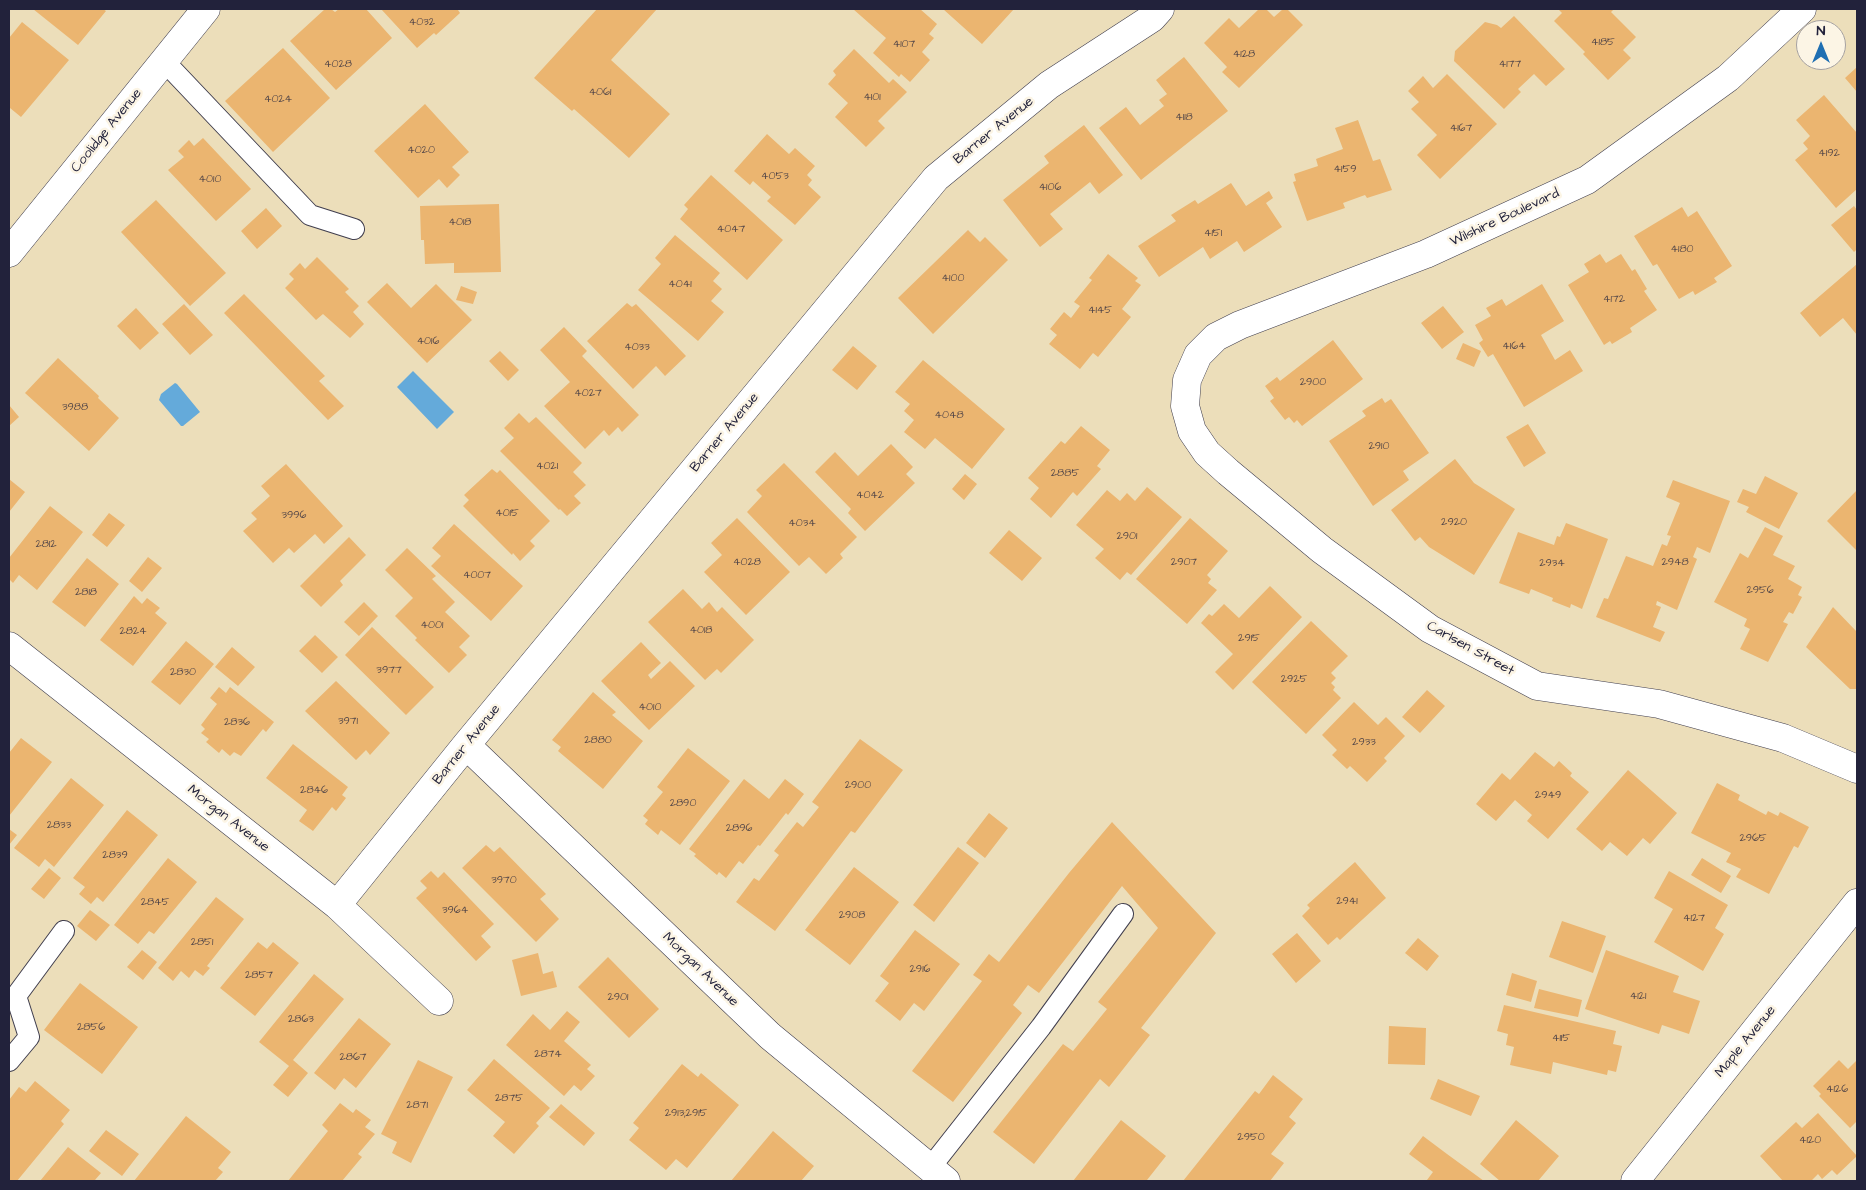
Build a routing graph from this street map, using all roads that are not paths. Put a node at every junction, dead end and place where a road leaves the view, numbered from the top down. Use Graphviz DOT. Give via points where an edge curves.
graph roads {
  1 [pos="206,9"];
  2 [pos="1160,9"];
  3 [pos="1802,9"];
  4 [pos="164,61"];
  5 [pos="354,229"];
  6 [pos="9,253"];
  7 [pos="1187,380"];
  8 [pos="9,646"];
  9 [pos="466,746"];
  10 [pos="1857,769"];
  11 [pos="1857,903"];
  12 [pos="336,905"];
  13 [pos="1123,914"];
  14 [pos="64,932"];
  15 [pos="439,1001"];
  16 [pos="9,1061"];
  17 [pos="935,1176"];
  18 [pos="1635,1181"];
  1 -- 4 [label="street, Coolidge Avenue"];
  2 -- 9 [label="street, Barner Avenue" via="1152,18 1049,85 936,178"];
  3 -- 7 [label="street, Wilshire Boulevard" via="1728,78 1587,180 1426,254 1216,336 1198,355"];
  4 -- 5 [label="lane" via="310,215"];
  4 -- 6 [label="street, Coolidge Avenue"];
  7 -- 10 [label="street, Carlsen Street" via="1185,406 1192,431 1207,453 1322,550 1430,628 1537,686 1659,704 1783,738"];
  8 -- 12 [label="street, Morgan Avenue"];
  9 -- 12 [label="street, Barner Avenue"];
  9 -- 17 [label="street, Morgan Avenue" via="770,1036"];
  11 -- 18 [label="street, Maple Avenue"];
  12 -- 15 [label="street, Morgan Avenue"];
  13 -- 17 [label="lane"];
  14 -- 16 [label="lane" via="16,996 29,1037"];
}
